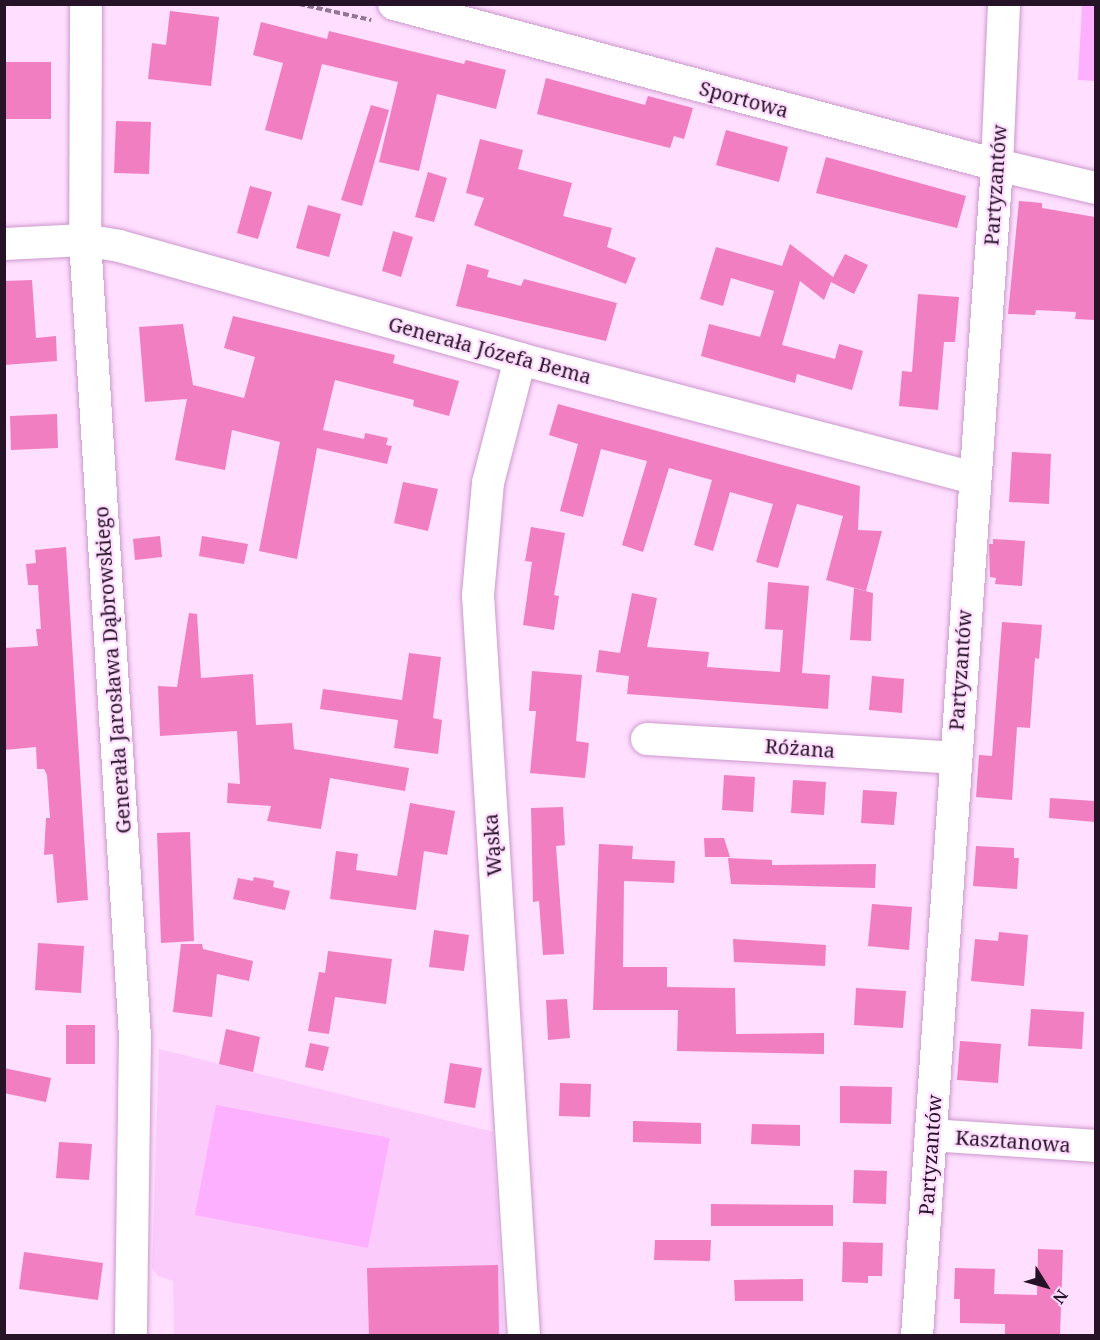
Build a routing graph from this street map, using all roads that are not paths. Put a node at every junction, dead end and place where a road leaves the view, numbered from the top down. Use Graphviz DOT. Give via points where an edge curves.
graph roads {
  1 [pos="86,4"];
  2 [pos="394,4"];
  3 [pos="1004,4"];
  4 [pos="997,165"];
  5 [pos="1095,188"];
  6 [pos="85,240"];
  7 [pos="4,244"];
  8 [pos="519,359"];
  9 [pos="974,478"];
  10 [pos="647,739"];
  11 [pos="954,758"];
  12 [pos="932,1135"];
  13 [pos="1095,1146"];
  14 [pos="131,1335"];
  15 [pos="524,1335"];
  16 [pos="917,1335"];
  1 -- 6 [label="street, Generała Jarosława Dąbrowskiego"];
  2 -- 4 [label="street, Sportowa"];
  3 -- 4 [label="street, Partyzantów"];
  4 -- 5 [label="street, Sportowa"];
  4 -- 9 [label="street, Partyzantów"];
  6 -- 7 [label="street, Generała Józefa Bema"];
  6 -- 8 [label="street, Generała Józefa Bema"];
  6 -- 14 [label="street, Generała Jarosława Dąbrowskiego" via="135,1037"];
  8 -- 9 [label="street, Generała Józefa Bema"];
  8 -- 15 [label="street, Wąska" via="489,483 478,595"];
  9 -- 11 [label="street, Partyzantów"];
  10 -- 11 [label="street, Różana"];
  11 -- 12 [label="street, Partyzantów"];
  12 -- 13 [label="street, Kasztanowa"];
  12 -- 16 [label="street, Partyzantów"];
}
